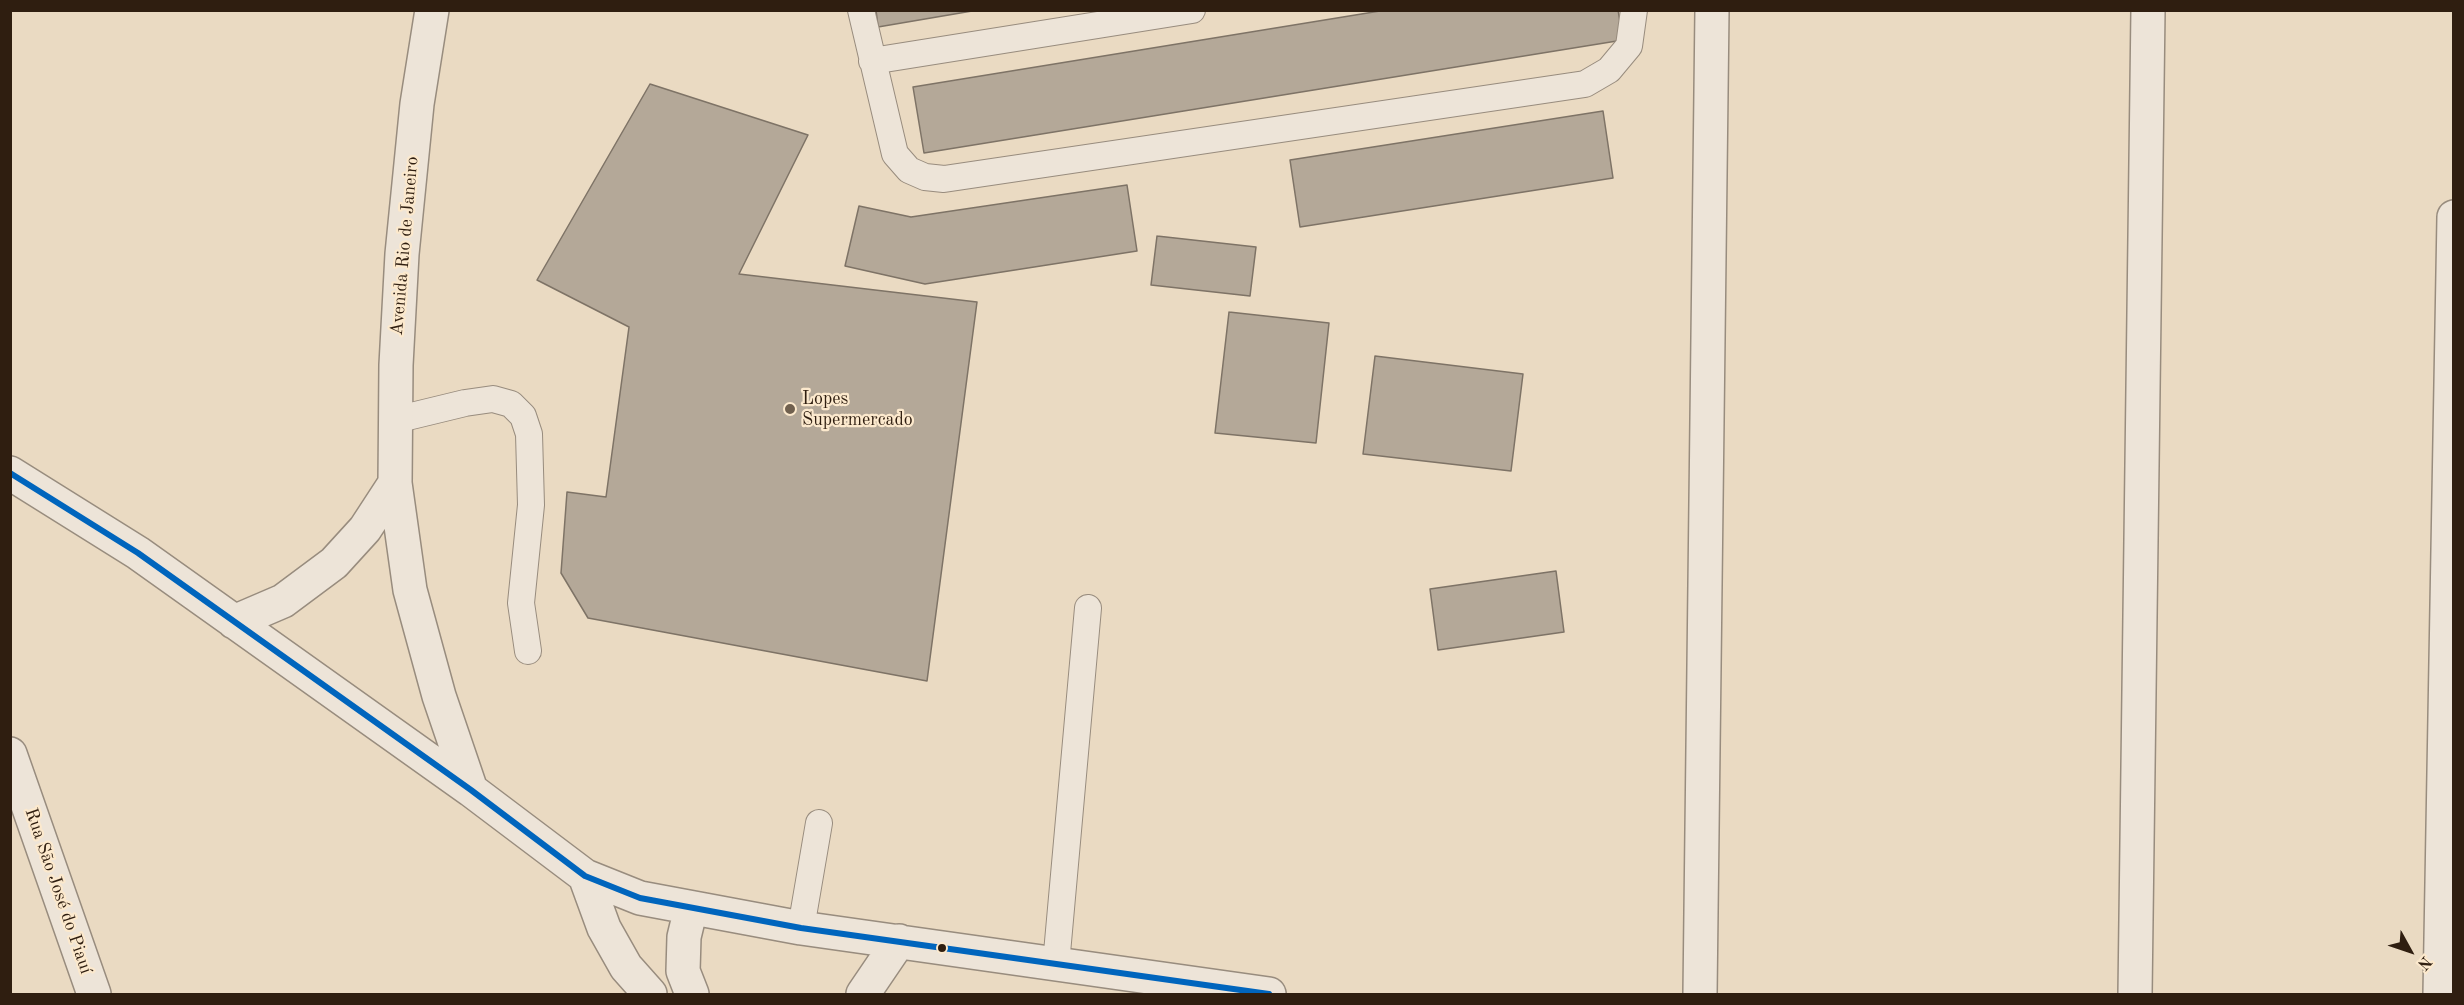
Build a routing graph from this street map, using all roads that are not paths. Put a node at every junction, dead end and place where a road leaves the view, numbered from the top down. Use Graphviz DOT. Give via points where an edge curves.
graph roads {
  1 [pos="432,10"];
  2 [pos="861,10"];
  3 [pos="1192,10"];
  4 [pos="1634,10"];
  5 [pos="1712,10"];
  6 [pos="2148,10"];
  7 [pos="872,61"];
  8 [pos="2454,217"];
  9 [pos="395,420"];
  10 [pos="10,473"];
  11 [pos="395,483"];
  12 [pos="1088,608"];
  13 [pos="234,622"];
  14 [pos="528,651"];
  15 [pos="10,754"];
  16 [pos="471,790"];
  17 [pos="819,824"];
  18 [pos="585,876"];
  19 [pos="691,908"];
  20 [pos="801,927"];
  21 [pos="899,941"];
  22 [pos="1056,964"];
  23 [pos="94,994"];
  24 [pos="650,994"];
  25 [pos="692,994"];
  26 [pos="863,994"];
  27 [pos="1269,994"];
  28 [pos="1700,994"];
  29 [pos="2135,994"];
  30 [pos="2440,994"];
  1 -- 9 [label="street, Avenida Rio de Janeiro" via="417,104 402,254"];
  2 -- 7 [label="lane"];
  3 -- 7 [label="lane"];
  4 -- 7 [label="lane" via="1629,46 1610,70 1585,84 944,179 909,170 895,154"];
  5 -- 28 [label="street"];
  6 -- 29 [label="street"];
  8 -- 30 [label="street"];
  9 -- 11 [label="street, Avenida Rio de Janeiro"];
  9 -- 14 [label="lane" via="493,399 511,404 523,416 529,434 531,506 522,603"];
  10 -- 13 [label="street" via="138,553"];
  11 -- 13 [label="street" via="365,528 334,563 283,601"];
  11 -- 16 [label="street, Avenida Rio de Janeiro" via="410,590 439,696"];
  12 -- 22 [label="lane"];
  13 -- 16 [label="street"];
  15 -- 23 [label="street, Rua São José do Piauí"];
  16 -- 18 [label="street"];
  17 -- 20 [label="lane"];
  18 -- 19 [label="street" via="640,898"];
  18 -- 24 [label="street" via="604,928 626,967"];
  19 -- 20 [label="street"];
  19 -- 25 [label="street" via="684,937 683,971"];
  20 -- 21 [label="street"];
  21 -- 22 [label="street"];
  21 -- 26 [label="street"];
  22 -- 27 [label="street"];
}
